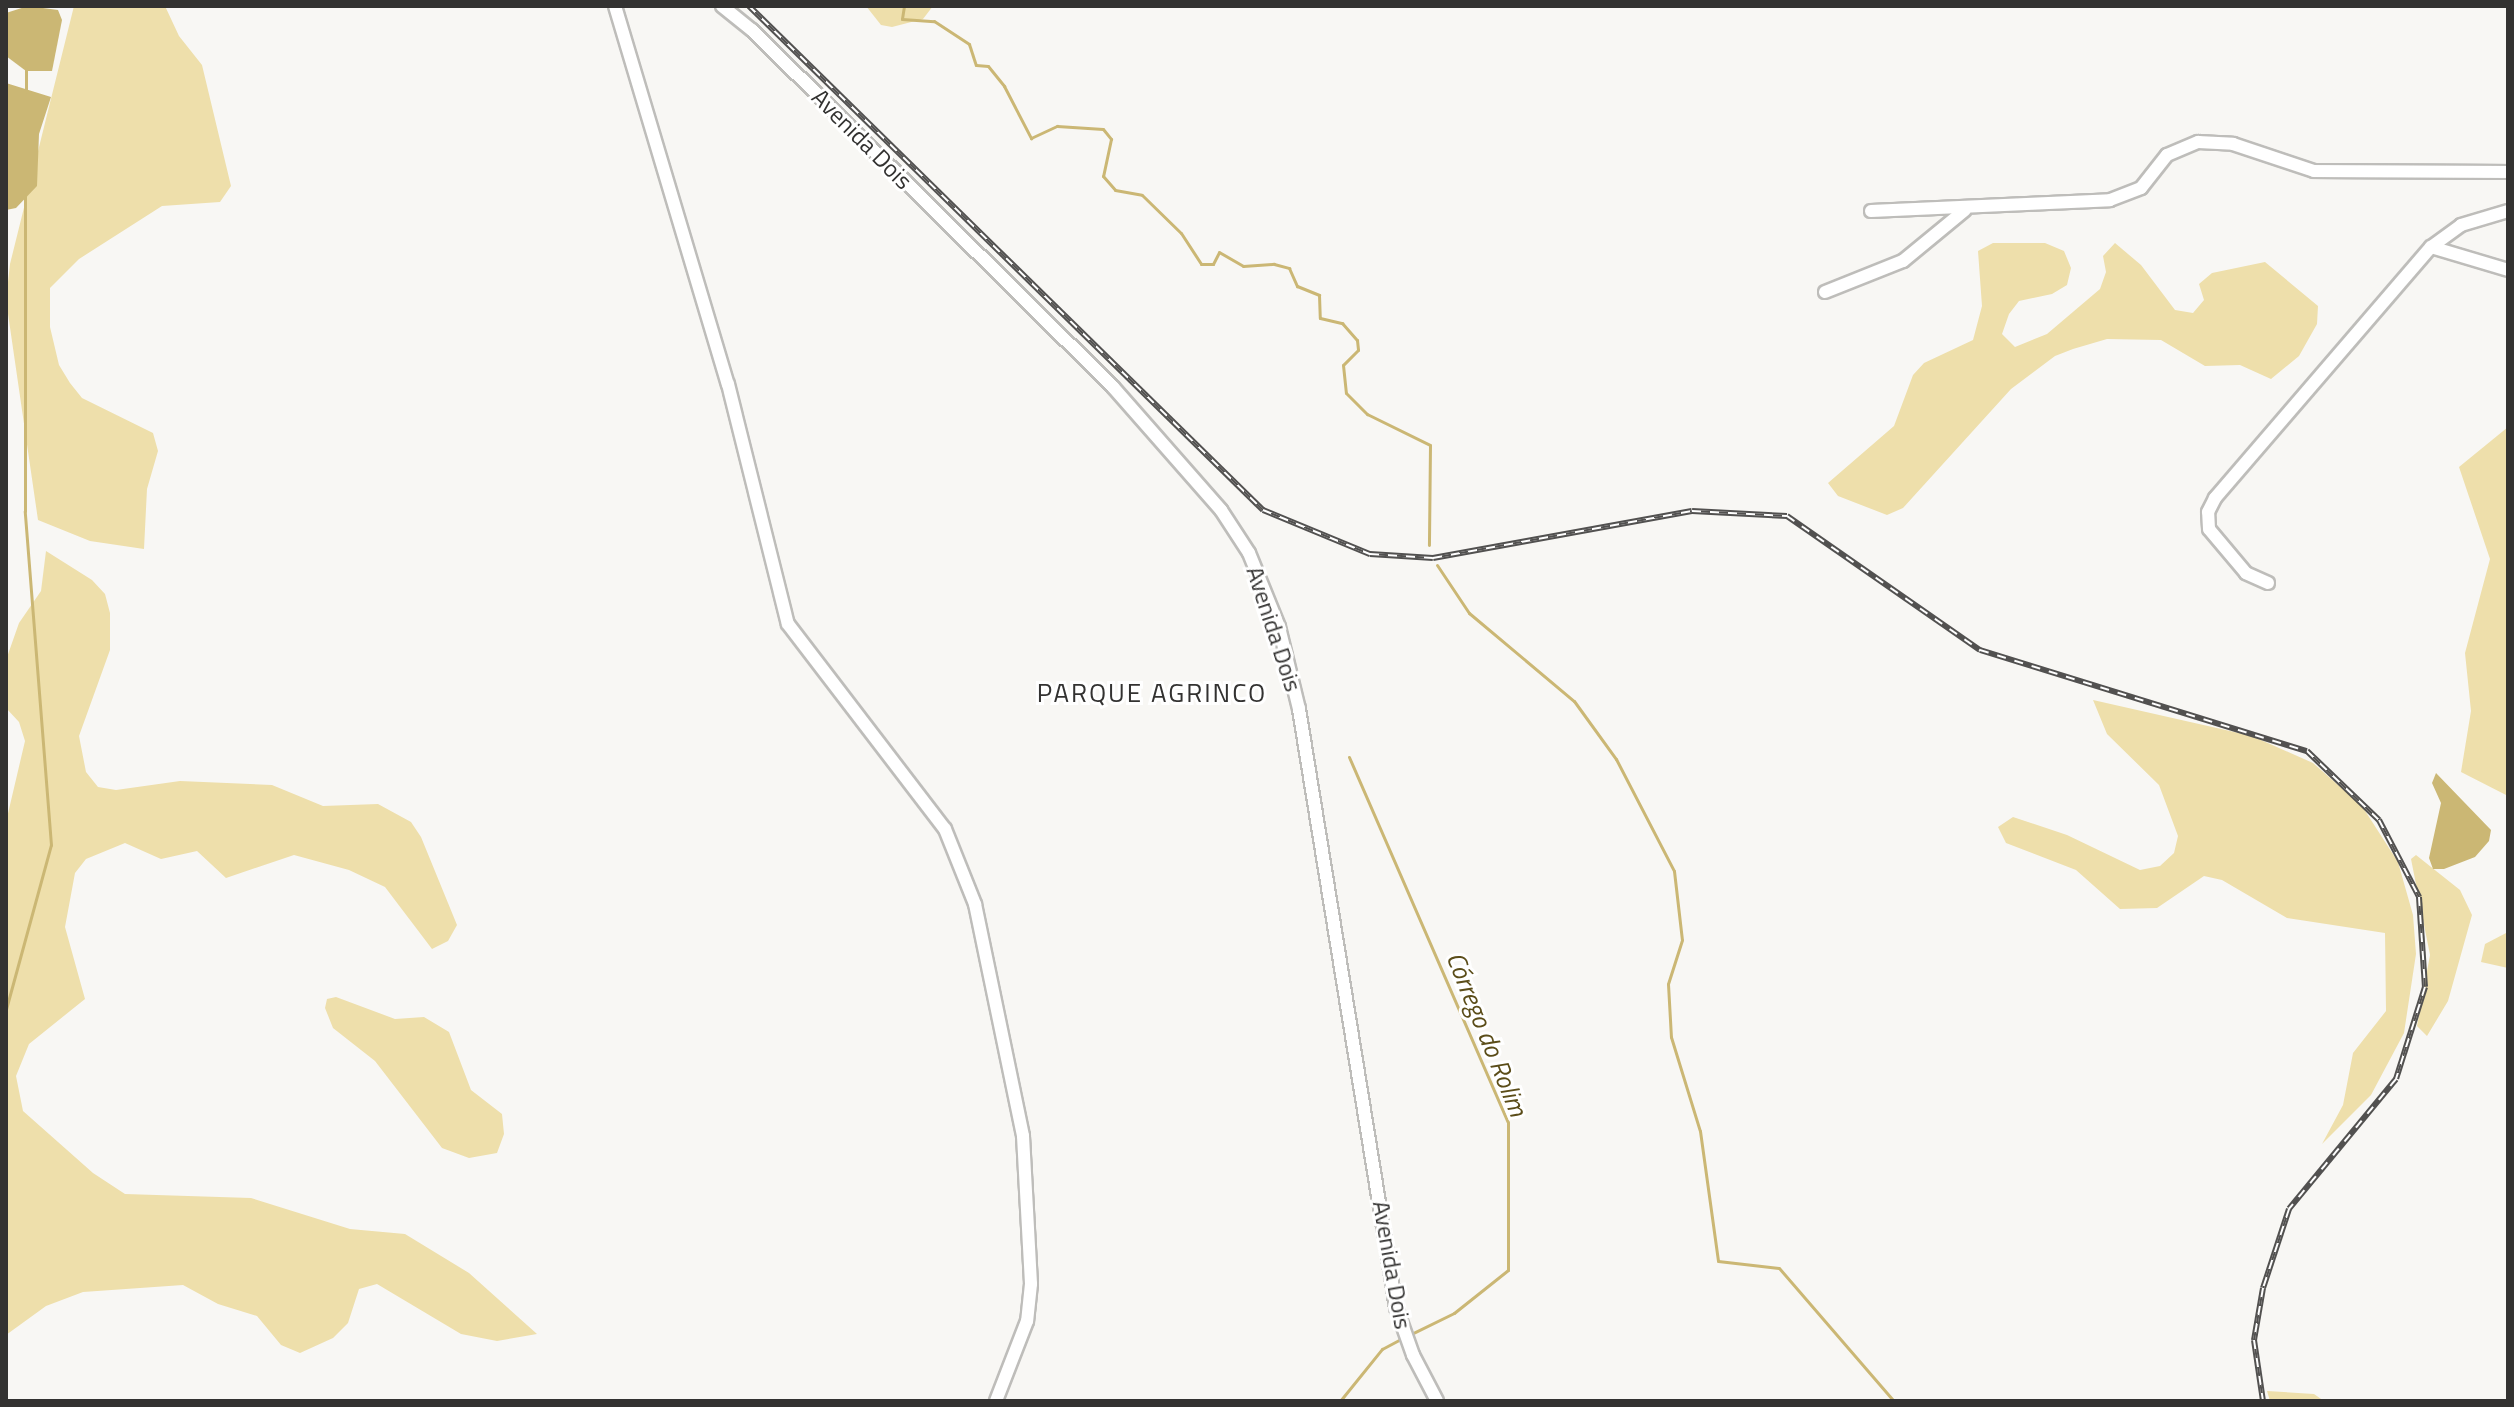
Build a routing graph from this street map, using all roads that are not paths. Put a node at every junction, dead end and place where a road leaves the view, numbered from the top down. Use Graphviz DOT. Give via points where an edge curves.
graph roads {
  1 [pos="615,6"];
  2 [pos="722,6"];
  3 [pos="2508,172"];
  4 [pos="1965,210"];
  5 [pos="1871,211"];
  6 [pos="2508,211"];
  7 [pos="2431,247"];
  8 [pos="2508,270"];
  9 [pos="1825,292"];
  10 [pos="2268,583"];
  11 [pos="996,1401"];
  12 [pos="1437,1401"];
  1 -- 11 [label="street" via="728,384 788,624 945,829 975,904 1023,1136 1031,1284 1027,1321"];
  2 -- 12 [label="street, Avenida Dois" via="1113,387 1221,510 1249,553 1279,627 1299,709 1402,1330"];
  3 -- 4 [label="street" via="2314,171 2233,144 2198,142 2167,155 2129,196"];
  4 -- 5 [label="street"];
  4 -- 9 [label="street" via="1903,261"];
  6 -- 7 [label="street" via="2461,225"];
  7 -- 8 [label="street"];
  7 -- 10 [label="street" via="2208,512 2209,529 2224,551 2246,573"];
}
